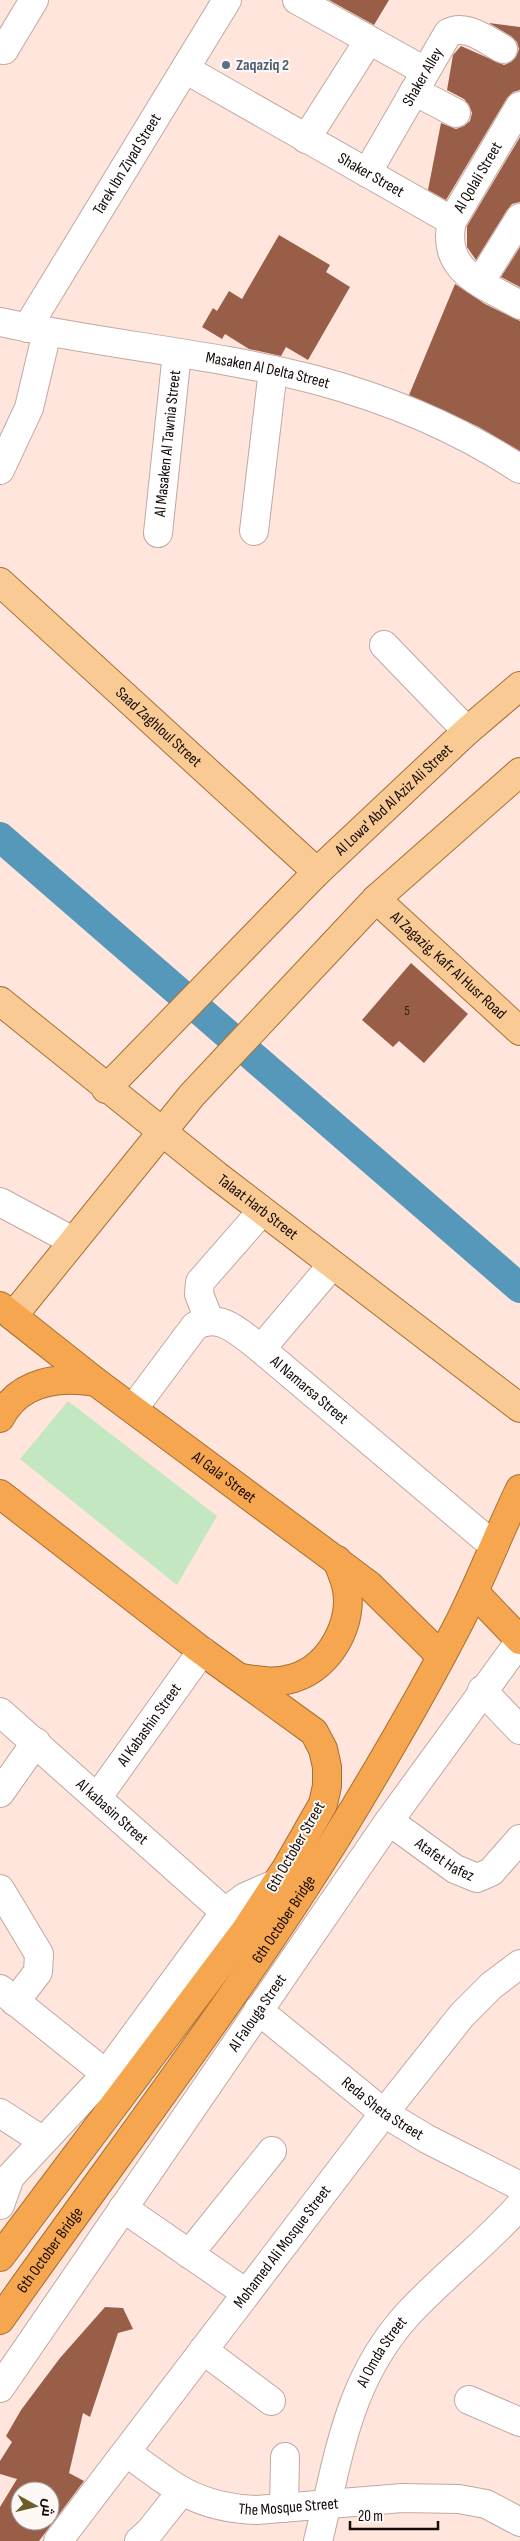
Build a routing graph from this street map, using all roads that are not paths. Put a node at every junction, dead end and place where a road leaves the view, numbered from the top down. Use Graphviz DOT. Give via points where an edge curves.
graph roads {
  1 [pos="34,0"];
  2 [pos="228,0"];
  3 [pos="297,0"];
  4 [pos="369,40"];
  5 [pos="502,49"];
  6 [pos="4,50"];
  7 [pos="185,69"];
  8 [pos="420,81"];
  9 [pos="520,106"];
  10 [pos="456,113"];
  11 [pos="306,139"];
  12 [pos="367,173"];
  13 [pos="520,218"];
  14 [pos="452,221"];
  15 [pos="480,282"];
  16 [pos="520,304"];
  17 [pos="0,322"];
  18 [pos="37,330"];
  19 [pos="177,354"];
  20 [pos="273,370"];
  21 [pos="520,469"];
  22 [pos="0,470"];
  23 [pos="254,531"];
  24 [pos="158,533"];
  25 [pos="0,582"];
  26 [pos="384,645"];
  27 [pos="520,686"];
  28 [pos="467,731"];
  29 [pos="520,772"];
  30 [pos="317,872"];
  31 [pos="376,899"];
  32 [pos="0,1001"];
  33 [pos="518,1024"];
  34 [pos="106,1089"];
  35 [pos="161,1132"];
  36 [pos="0,1202"];
  37 [pos="262,1211"];
  38 [pos="73,1242"];
  39 [pos="332,1265"];
  40 [pos="7,1311"];
  41 [pos="210,1320"];
  42 [pos="261,1349"];
  43 [pos="96,1382"];
  44 [pos="520,1408"];
  45 [pos="133,1409"];
  46 [pos="0,1418"];
  47 [pos="520,1489"];
  48 [pos="0,1494"];
  49 [pos="494,1546"];
  50 [pos="337,1560"];
  51 [pos="474,1592"];
  52 [pos="520,1640"];
  53 [pos="202,1651"];
  54 [pos="441,1656"];
  55 [pos="239,1678"];
  56 [pos="482,1690"];
  57 [pos="0,1712"];
  58 [pos="520,1730"];
  59 [pos="36,1742"];
  60 [pos="0,1793"];
  61 [pos="97,1798"];
  62 [pos="389,1821"];
  63 [pos="520,1839"];
  64 [pos="277,1883"];
  65 [pos="0,1889"];
  66 [pos="225,1912"];
  67 [pos="520,1964"];
  68 [pos="8,1996"];
  69 [pos="258,2010"];
  70 [pos="106,2074"];
  71 [pos="0,2113"];
  72 [pos="384,2113"];
  73 [pos="43,2141"];
  74 [pos="272,2151"];
  75 [pos="5,2180"];
  76 [pos="520,2186"];
  77 [pos="0,2205"];
  78 [pos="520,2205"];
  79 [pos="123,2208"];
  80 [pos="189,2254"];
  81 [pos="0,2257"];
  82 [pos="246,2294"];
  83 [pos="0,2320"];
  84 [pos="203,2350"];
  85 [pos="0,2388"];
  86 [pos="469,2400"];
  87 [pos="271,2401"];
  88 [pos="520,2422"];
  89 [pos="126,2452"];
  90 [pos="285,2457"];
  91 [pos="181,2492"];
  92 [pos="327,2504"];
  93 [pos="284,2508"];
  94 [pos="520,2522"];
  95 [pos="58,2541"];
  96 [pos="139,2541"];
  97 [pos="318,2541"];
  1 -- 6 [label="street"];
  2 -- 7 [label="street, Tarek Ibn Ziyad Street"];
  3 -- 4 [label="street"];
  4 -- 8 [label="street"];
  4 -- 11 [label="street"];
  5 -- 8 [label="street, Shaker Alley" via="467,30 454,30 444,39"];
  7 -- 11 [label="street, Shaker Street"];
  7 -- 18 [label="street, Tarek Ibn Ziyad Street"];
  8 -- 10 [label="street"];
  8 -- 12 [label="street, Shaker Alley"];
  9 -- 14 [label="street, Al Qolali Street"];
  11 -- 12 [label="street, Shaker Street"];
  12 -- 14 [label="street, Shaker Street"];
  13 -- 15 [label="street"];
  14 -- 15 [label="street" via="449,241 454,260"];
  15 -- 16 [label="street"];
  17 -- 18 [label="street, Masaken Al Delta Street"];
  18 -- 19 [label="street, Masaken Al Delta Street"];
  18 -- 22 [label="street, Tarek Ibn Ziyad Street" via="29,408"];
  19 -- 20 [label="street, Masaken Al Delta Street"];
  19 -- 24 [label="street, Al Masaken Al Tawnia Street"];
  20 -- 21 [label="street, Masaken Al Delta Street" via="317,380 381,401 444,427"];
  20 -- 23 [label="street"];
  25 -- 30 [label="main road, Saad Zaghloul Street"];
  26 -- 28 [label="street"];
  27 -- 28 [label="main road, Al Lowa' Abd Al Aziz Ali Street"];
  28 -- 30 [label="main road, Al Lowa' Abd Al Aziz Ali Street"];
  29 -- 31 [label="main road"];
  30 -- 34 [label="main road, Al Lowa' Abd Al Aziz Ali Street"];
  31 -- 33 [label="main road, Al Zagazig, Kafr Al Husr Road"];
  31 -- 35 [label="main road"];
  32 -- 34 [label="main road, Talaat Harb Street"];
  34 -- 35 [label="main road, Talaat Harb Street"];
  35 -- 37 [label="main road, Talaat Harb Street"];
  35 -- 38 [label="main road"];
  36 -- 38 [label="street"];
  37 -- 39 [label="main road, Talaat Harb Street"];
  37 -- 41 [label="street" via="200,1282 199,1294"];
  38 -- 40 [label="main road"];
  39 -- 42 [label="street"];
  39 -- 44 [label="main road, Talaat Harb Street"];
  40 -- 43 [label="highway, Al Gala' Street"];
  41 -- 42 [label="street, Al Namarsa Street" via="224,1323"];
  41 -- 45 [label="street" via="195,1326"];
  42 -- 49 [label="street, Al Namarsa Street"];
  43 -- 45 [label="highway, Al Gala' Street"];
  43 -- 46 [label="highway" via="70,1378 45,1382 21,1394"];
  45 -- 50 [label="highway, Al Gala' Street"];
  47 -- 49 [label="highway, 6th October Bridge"];
  48 -- 53 [label="highway"];
  49 -- 51 [label="highway, 6th October Bridge"];
  50 -- 54 [label="highway, Al Gala' Street" via="369,1585"];
  50 -- 55 [label="highway" via="347,1586 347,1615 337,1642 319,1663 295,1678 267,1683"];
  51 -- 52 [label="highway"];
  51 -- 54 [label="highway, 6th October Bridge"];
  52 -- 56 [label="street, Al Falouga Street"];
  53 -- 55 [label="highway"];
  53 -- 61 [label="street, Al Kabashin Street"];
  54 -- 83 [label="highway, 6th October Bridge" via="400,1732 310,1879 213,2022"];
  55 -- 64 [label="highway, 6th October Street" via="314,1732 323,1749 327,1767 323,1804"];
  56 -- 58 [label="street"];
  56 -- 62 [label="street, Al Falouga Street"];
  57 -- 59 [label="street, Al kabasin Street"];
  59 -- 60 [label="street"];
  59 -- 61 [label="street, Al kabasin Street"];
  61 -- 66 [label="street, Al kabasin Street"];
  62 -- 63 [label="street, Atafet Hafez" via="455,1870 477,1878 491,1872"];
  62 -- 69 [label="street, Al Falouga Street"];
  64 -- 66 [label="street" via="245,1897"];
  64 -- 81 [label="highway, 6th October Street" via="245,1931"];
  65 -- 68 [label="street" via="39,1954 38,1972"];
  66 -- 70 [label="street"];
  67 -- 72 [label="street, Mohamed Ali Mosque Street" via="491,1986 462,2015"];
  68 -- 70 [label="street"];
  69 -- 72 [label="street, Reda Sheta Street"];
  69 -- 79 [label="street, Al Falouga Street"];
  70 -- 73 [label="street"];
  71 -- 73 [label="street"];
  72 -- 76 [label="street, Reda Sheta Street" via="427,2139"];
  72 -- 82 [label="street, Mohamed Ali Mosque Street"];
  73 -- 75 [label="street"];
  74 -- 80 [label="street"];
  75 -- 77 [label="street"];
  78 -- 92 [label="street, Al Omda Street" via="409,2314 370,2367 345,2427"];
  79 -- 80 [label="street"];
  79 -- 85 [label="street, Al Falouga Street"];
  80 -- 82 [label="street"];
  82 -- 84 [label="street, Mohamed Ali Mosque Street"];
  84 -- 87 [label="street"];
  84 -- 89 [label="street, Mohamed Ali Mosque Street"];
  86 -- 88 [label="street"];
  89 -- 91 [label="street, The Mosque Street"];
  89 -- 95 [label="street, Mohamed Ali Mosque Street"];
  90 -- 93 [label="street"];
  91 -- 93 [label="street, The Mosque Street" via="196,2500 236,2510"];
  91 -- 96 [label="street"];
  92 -- 93 [label="street, The Mosque Street"];
  92 -- 94 [label="street, The Mosque Street" via="402,2498 459,2499 486,2504"];
  92 -- 97 [label="street, Al Omda Street"];
}
